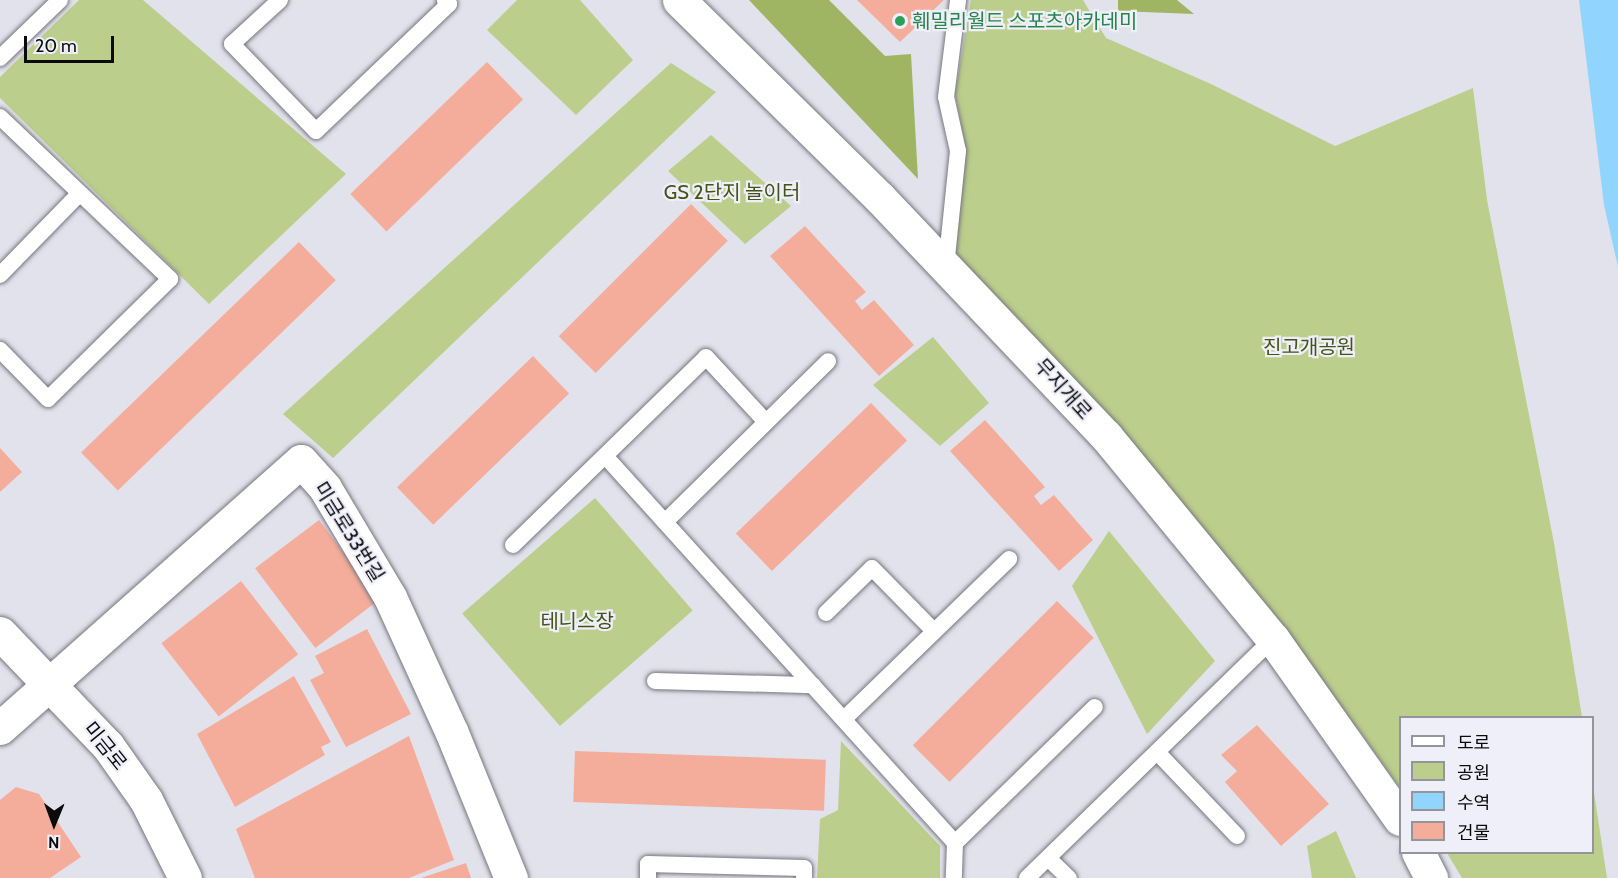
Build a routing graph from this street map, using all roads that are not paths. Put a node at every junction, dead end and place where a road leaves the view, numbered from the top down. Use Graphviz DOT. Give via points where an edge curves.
graph roads {
  1 [pos="60,0"];
  2 [pos="280,0"];
  3 [pos="445,0"];
  4 [pos="679,0"];
  5 [pos="958,0"];
  6 [pos="0,58"];
  7 [pos="0,117"];
  8 [pos="79,194"];
  9 [pos="946,267"];
  10 [pos="0,274"];
  11 [pos="0,350"];
  12 [pos="828,361"];
  13 [pos="766,422"];
  14 [pos="606,457"];
  15 [pos="665,522"];
  16 [pos="513,544"];
  17 [pos="1009,559"];
  18 [pos="826,613"];
  19 [pos="934,631"];
  20 [pos="0,633"];
  21 [pos="1273,639"];
  22 [pos="50,681"];
  23 [pos="655,681"];
  24 [pos="813,685"];
  25 [pos="1095,707"];
  26 [pos="844,719"];
  27 [pos="0,728"];
  28 [pos="1157,752"];
  29 [pos="1399,816"];
  30 [pos="1237,836"];
  31 [pos="955,843"];
  32 [pos="1419,854"];
  33 [pos="1048,858"];
  34 [pos="185,878"];
  35 [pos="511,878"];
  36 [pos="648,878"];
  37 [pos="804,878"];
  38 [pos="954,878"];
  39 [pos="1027,878"];
  40 [pos="1069,878"];
  41 [pos="1431,878"];
  1 -- 6 [label="lane"];
  2 -- 3 [label="lane" via="232,45 316,132 449,4"];
  4 -- 9 [label="street, 무지개로"];
  5 -- 9 [label="lane" via="946,97 958,151"];
  7 -- 8 [label="lane"];
  8 -- 10 [label="lane"];
  8 -- 11 [label="lane" via="170,279 48,399"];
  9 -- 21 [label="street, 무지개로" via="1106,436"];
  12 -- 13 [label="lane"];
  13 -- 14 [label="lane" via="706,357"];
  13 -- 15 [label="lane"];
  14 -- 15 [label="lane"];
  14 -- 16 [label="lane"];
  15 -- 24 [label="lane"];
  17 -- 19 [label="lane"];
  18 -- 19 [label="lane" via="872,568"];
  19 -- 26 [label="lane"];
  20 -- 22 [label="street, 미금로"];
  21 -- 28 [label="lane"];
  21 -- 29 [label="street, 무지개로"];
  22 -- 27 [label="street"];
  22 -- 34 [label="street, 미금로" via="108,746 146,800"];
  22 -- 35 [label="street, 미금로33번길" via="301,461 325,488 390,597 452,733"];
  23 -- 24 [label="lane"];
  24 -- 26 [label="lane"];
  25 -- 31 [label="lane"];
  26 -- 31 [label="lane"];
  28 -- 30 [label="lane"];
  28 -- 33 [label="lane"];
  31 -- 38 [label="lane"];
  32 -- 41 [label="street"];
  33 -- 39 [label="lane"];
  33 -- 40 [label="lane"];
  36 -- 37 [label="lane" via="648,864 804,868"];
}
